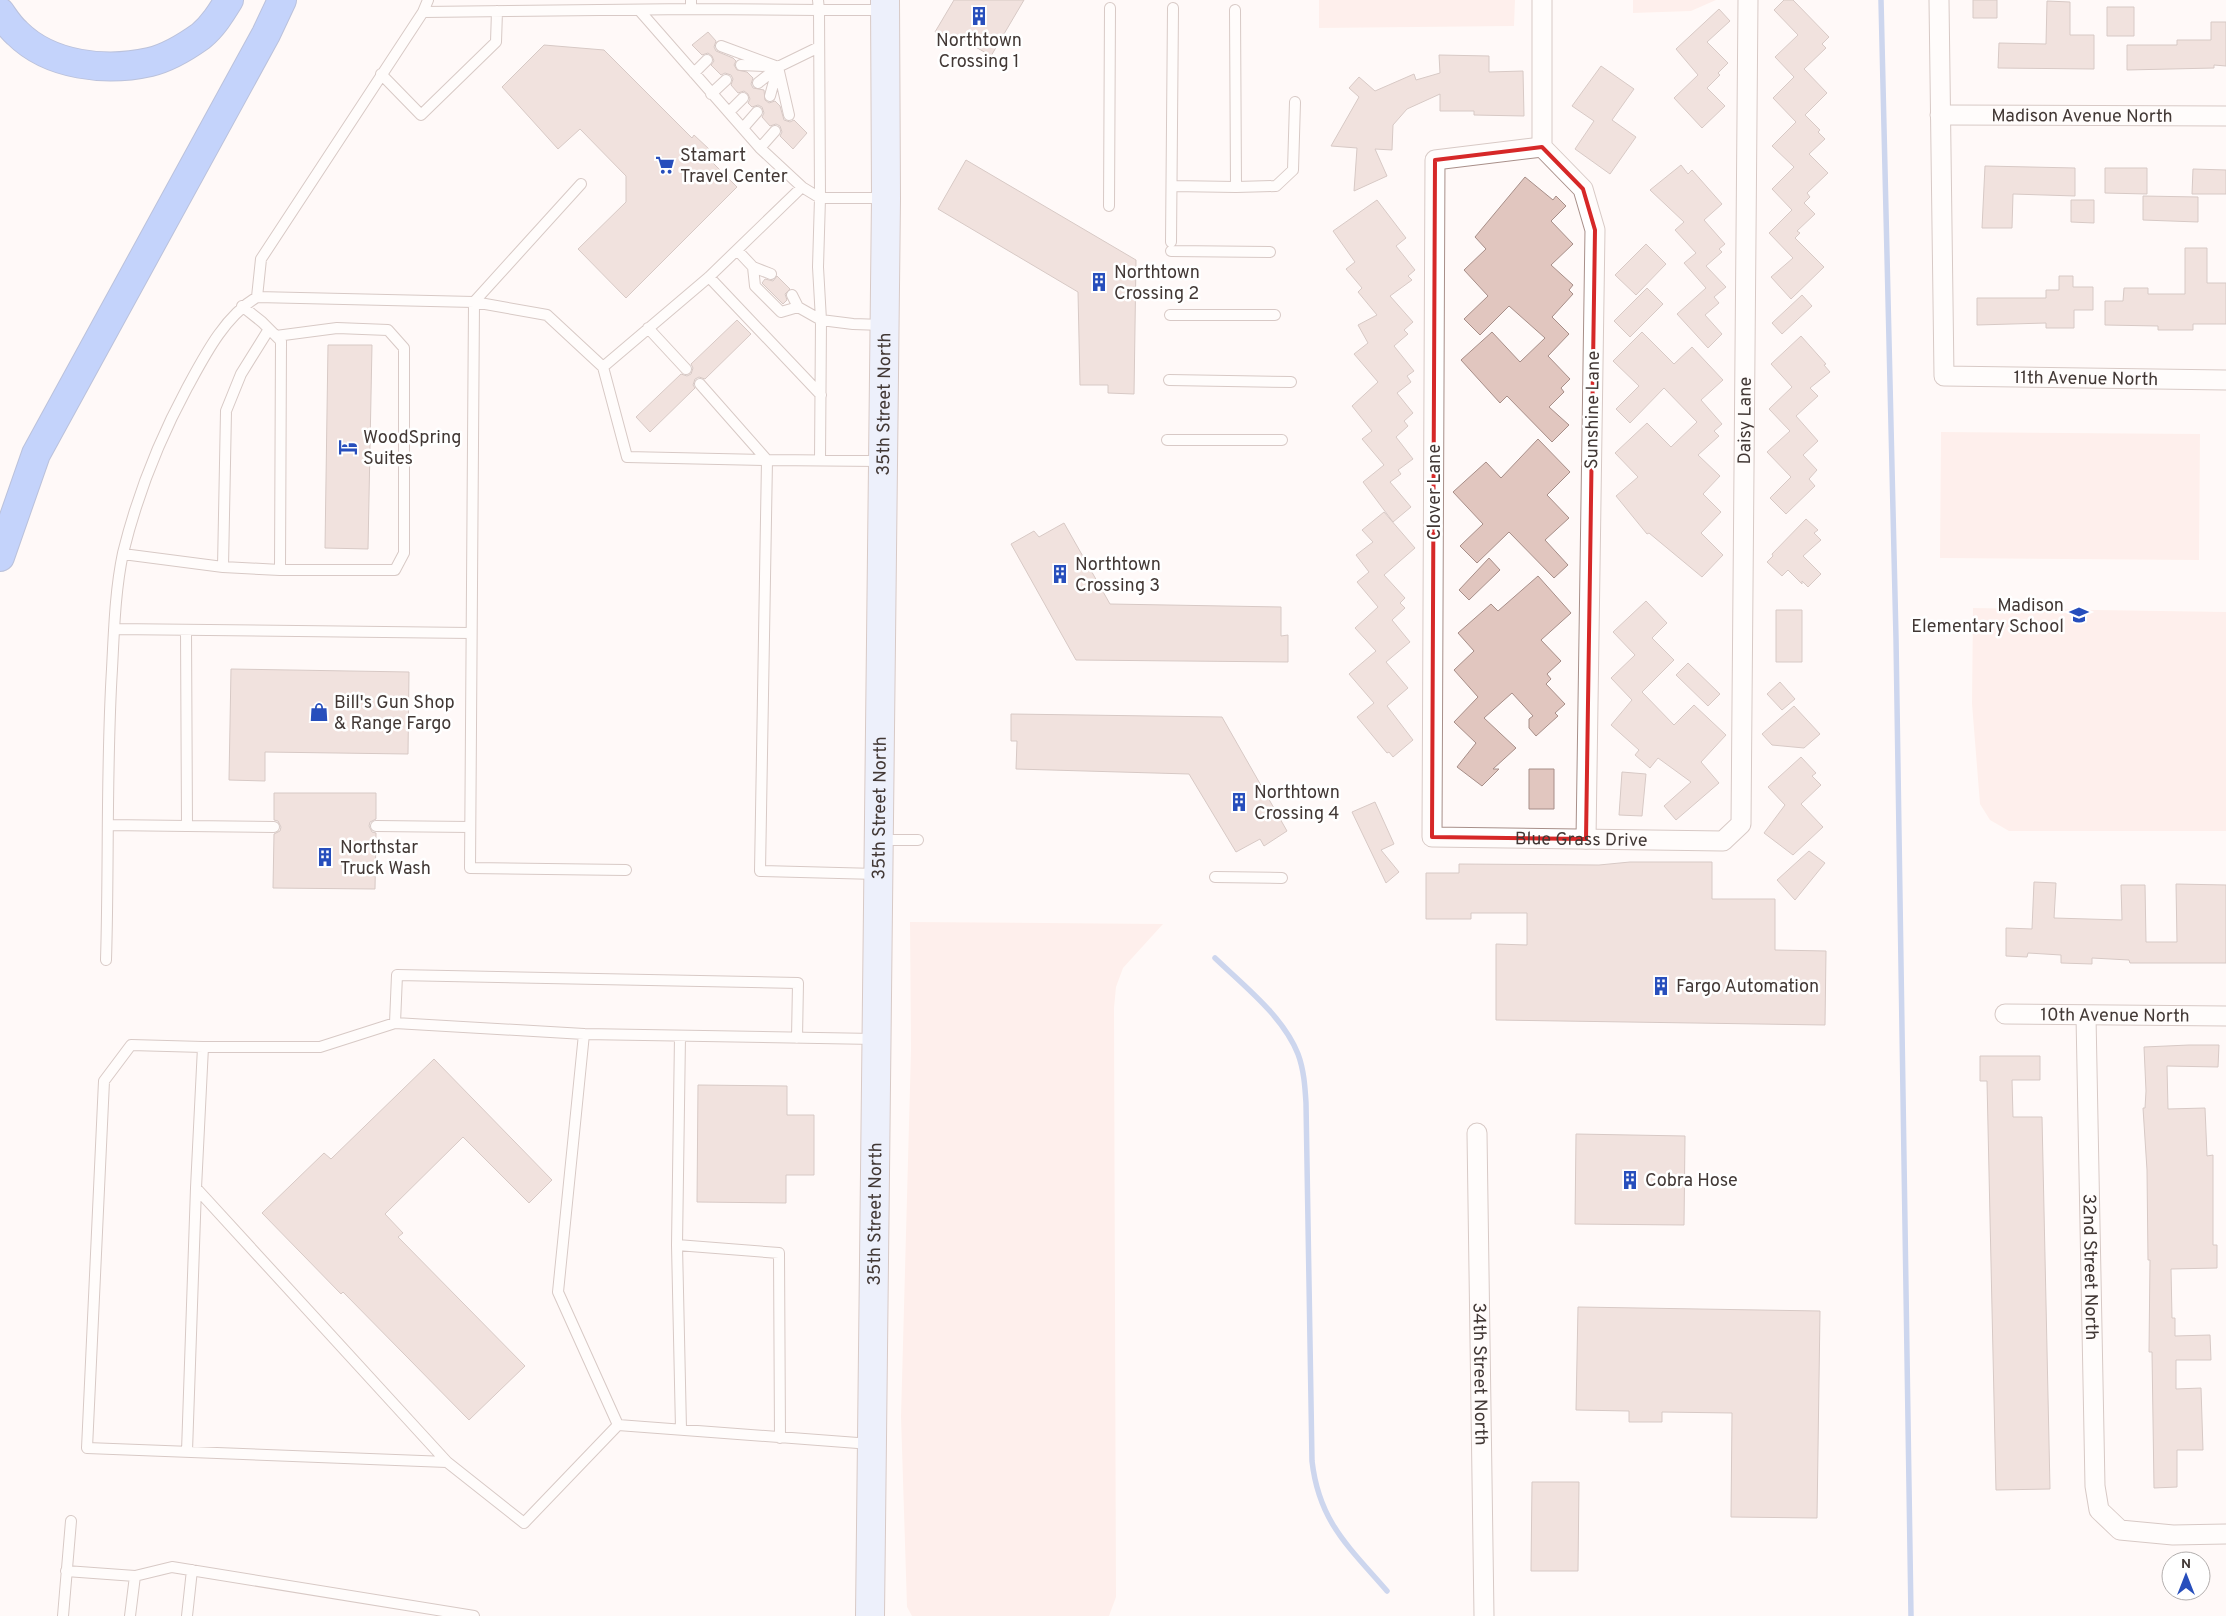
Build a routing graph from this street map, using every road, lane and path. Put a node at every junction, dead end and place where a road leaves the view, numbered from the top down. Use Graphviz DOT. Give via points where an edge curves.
graph roads {
  1 [pos="229,0"];
  2 [pos="276,0"];
  3 [pos="282,0"];
  4 [pos="428,0"];
  5 [pos="1542,0"];
  6 [pos="1748,0"];
  7 [pos="1938,0"];
  8 [pos="691,5"];
  9 [pos="819,5"];
  10 [pos="885,5"];
  11 [pos="1110,8"];
  12 [pos="1173,8"];
  13 [pos="639,10"];
  14 [pos="1235,10"];
  15 [pos="497,11"];
  16 [pos="0,12"];
  17 [pos="423,12"];
  18 [pos="266,34"];
  19 [pos="721,46"];
  20 [pos="819,47"];
  21 [pos="707,60"];
  22 [pos="741,65"];
  23 [pos="778,67"];
  24 [pos="694,73"];
  25 [pos="381,74"];
  26 [pos="726,80"];
  27 [pos="758,83"];
  28 [pos="711,94"];
  29 [pos="770,96"];
  30 [pos="743,98"];
  31 [pos="1295,102"];
  32 [pos="729,112"];
  33 [pos="757,112"];
  34 [pos="789,115"];
  35 [pos="1940,115"];
  36 [pos="2226,116"];
  37 [pos="743,128"];
  38 [pos="775,131"];
  39 [pos="1542,147"];
  40 [pos="760,148"];
  41 [pos="581,184"];
  42 [pos="1172,186"];
  43 [pos="802,187"];
  44 [pos="1236,187"];
  45 [pos="820,198"];
  46 [pos="886,198"];
  47 [pos="1109,206"];
  48 [pos="737,250"];
  49 [pos="1270,252"];
  50 [pos="753,267"];
  51 [pos="771,274"];
  52 [pos="709,277"];
  53 [pos="792,296"];
  54 [pos="257,297"];
  55 [pos="474,302"];
  56 [pos="242,306"];
  57 [pos="798,307"];
  58 [pos="1170,314"];
  59 [pos="1275,316"];
  60 [pos="821,320"];
  61 [pos="884,324"];
  62 [pos="648,328"];
  63 [pos="272,332"];
  64 [pos="603,367"];
  65 [pos="686,369"];
  66 [pos="1169,380"];
  67 [pos="2226,380"];
  68 [pos="1291,382"];
  69 [pos="700,384"];
  70 [pos="821,395"];
  71 [pos="1167,440"];
  72 [pos="1282,440"];
  73 [pos="767,460"];
  74 [pos="820,460"];
  75 [pos="882,461"];
  76 [pos="123,554"];
  77 [pos="0,557"];
  78 [pos="223,567"];
  79 [pos="280,570"];
  80 [pos="114,629"];
  81 [pos="186,630"];
  82 [pos="471,633"];
  83 [pos="108,826"];
  84 [pos="187,826"];
  85 [pos="376,826"];
  86 [pos="274,827"];
  87 [pos="470,827"];
  88 [pos="1728,836"];
  89 [pos="1432,837"];
  90 [pos="1586,839"];
  91 [pos="879,840"];
  92 [pos="918,840"];
  93 [pos="626,870"];
  94 [pos="878,874"];
  95 [pos="1215,877"];
  96 [pos="1282,878"];
  97 [pos="106,960"];
  98 [pos="2005,1014"];
  99 [pos="2086,1016"];
  100 [pos="2226,1016"];
  101 [pos="395,1023"];
  102 [pos="584,1034"];
  103 [pos="680,1036"];
  104 [pos="797,1038"];
  105 [pos="876,1039"];
  106 [pos="204,1048"];
  107 [pos="1477,1133"];
  108 [pos="196,1188"];
  109 [pos="677,1245"];
  110 [pos="618,1425"];
  111 [pos="681,1429"];
  112 [pos="780,1438"];
  113 [pos="872,1444"];
  114 [pos="186,1451"];
  115 [pos="447,1462"];
  116 [pos="71,1521"];
  117 [pos="2226,1534"];
  118 [pos="66,1570"];
  119 [pos="192,1570"];
  120 [pos="135,1576"];
  121 [pos="63,1616"];
  122 [pos="130,1616"];
  123 [pos="187,1616"];
  124 [pos="474,1616"];
  125 [pos="870,1616"];
  126 [pos="1484,1616"];
  1 -- 16 [label="highway" via="220,16 202,35 152,62 124,66 95,66 65,60 37,48 16,33"];
  2 -- 18 [label="highway"];
  3 -- 18 [label="highway"];
  4 -- 17 [label="lane"];
  5 -- 39 [label="street"];
  6 -- 88 [label="street, Daisy Lane" via="1741,824"];
  7 -- 35 [label="street"];
  8 -- 9 [label="lane"];
  8 -- 13 [label="lane"];
  9 -- 10 [label="lane"];
  9 -- 20 [label="lane"];
  10 -- 46 [label="street, 35th Street North"];
  11 -- 47 [label="lane"];
  12 -- 42 [label="lane"];
  13 -- 15 [label="lane"];
  13 -- 24 [label="lane"];
  14 -- 44 [label="lane"];
  15 -- 17 [label="lane"];
  15 -- 25 [label="lane" via="496,42 421,115"];
  17 -- 25 [label="lane"];
  18 -- 77 [label="highway" via="36,454"];
  19 -- 23 [label="lane"];
  20 -- 23 [label="lane"];
  20 -- 45 [label="lane"];
  21 -- 24 [label="lane"];
  22 -- 23 [label="lane"];
  23 -- 27 [label="lane"];
  23 -- 29 [label="lane"];
  23 -- 34 [label="lane"];
  24 -- 28 [label="lane"];
  25 -- 54 [label="lane" via="261,259"];
  26 -- 28 [label="lane"];
  28 -- 32 [label="lane"];
  30 -- 32 [label="lane"];
  31 -- 44 [label="lane" via="1293,170 1276,186"];
  32 -- 37 [label="lane"];
  33 -- 37 [label="lane"];
  35 -- 36 [label="street, Madison Avenue North"];
  35 -- 67 [label="street, 11th Avenue North" via="1944,376"];
  37 -- 40 [label="lane"];
  38 -- 40 [label="lane"];
  39 -- 89 [label="street, Clover Lane" via="1435,160"];
  39 -- 90 [label="street, Sunshine Lane" via="1583,189 1595,230"];
  40 -- 43 [label="lane"];
  41 -- 55 [label="lane"];
  42 -- 44 [label="lane"];
  42 -- 49 [label="lane" via="1171,246"];
  43 -- 45 [label="lane"];
  43 -- 48 [label="lane"];
  45 -- 46 [label="lane"];
  45 -- 60 [label="lane" via="818,267"];
  46 -- 61 [label="street, 35th Street North"];
  48 -- 50 [label="lane"];
  48 -- 52 [label="lane"];
  50 -- 51 [label="lane"];
  50 -- 57 [label="lane" via="755,286 781,312"];
  52 -- 62 [label="lane"];
  52 -- 70 [label="lane"];
  53 -- 57 [label="lane"];
  54 -- 55 [label="lane"];
  54 -- 56 [label="lane"];
  55 -- 64 [label="lane" via="547,316"];
  55 -- 82 [label="lane"];
  56 -- 63 [label="lane"];
  56 -- 76 [label="lane" via="208,349 172,416 139,496"];
  57 -- 60 [label="lane"];
  58 -- 59 [label="lane"];
  60 -- 61 [label="lane"];
  60 -- 70 [label="lane"];
  61 -- 75 [label="street, 35th Street North"];
  62 -- 64 [label="lane"];
  62 -- 65 [label="lane"];
  63 -- 78 [label="lane" via="241,374 226,410"];
  63 -- 79 [label="lane" via="281,341"];
  63 -- 79 [label="lane" via="337,328 388,330 404,348 404,553 395,570"];
  64 -- 73 [label="lane" via="627,457"];
  66 -- 68 [label="lane"];
  69 -- 73 [label="lane"];
  70 -- 74 [label="lane"];
  71 -- 72 [label="lane"];
  73 -- 74 [label="lane"];
  73 -- 94 [label="lane" via="760,871"];
  74 -- 75 [label="lane"];
  75 -- 91 [label="street, 35th Street North"];
  76 -- 78 [label="lane"];
  76 -- 80 [label="lane"];
  78 -- 79 [label="lane"];
  80 -- 81 [label="lane"];
  80 -- 83 [label="lane"];
  81 -- 82 [label="lane"];
  81 -- 84 [label="lane"];
  82 -- 87 [label="lane"];
  83 -- 84 [label="lane"];
  83 -- 97 [label="lane"];
  84 -- 86 [label="lane"];
  85 -- 87 [label="lane"];
  87 -- 93 [label="lane" via="470,868"];
  88 -- 90 [label="street, Blue Grass Drive" via="1723,841"];
  89 -- 90 [label="street, Blue Grass Drive"];
  91 -- 92 [label="lane"];
  91 -- 94 [label="street, 35th Street North"];
  94 -- 105 [label="street, 35th Street North"];
  95 -- 96 [label="lane"];
  98 -- 99 [label="street, 10th Avenue North"];
  99 -- 100 [label="street, 10th Avenue North"];
  99 -- 117 [label="street, 32nd Street North" via="2095,1486 2099,1510 2120,1530 2173,1535"];
  101 -- 102 [label="lane"];
  101 -- 104 [label="lane" via="397,975 798,983"];
  101 -- 106 [label="lane" via="320,1046"];
  102 -- 103 [label="lane"];
  102 -- 110 [label="lane" via="558,1292"];
  103 -- 104 [label="lane"];
  103 -- 109 [label="lane"];
  104 -- 105 [label="lane"];
  105 -- 113 [label="street, 35th Street North"];
  106 -- 108 [label="lane"];
  106 -- 114 [label="lane" via="131,1045 104,1081 87,1448"];
  107 -- 126 [label="street, 34th Street North"];
  108 -- 114 [label="lane"];
  108 -- 115 [label="lane"];
  109 -- 111 [label="lane"];
  109 -- 112 [label="lane" via="779,1252"];
  110 -- 111 [label="lane"];
  110 -- 115 [label="lane" via="524,1523"];
  111 -- 112 [label="lane"];
  112 -- 113 [label="lane"];
  113 -- 125 [label="street, 35th Street North"];
  114 -- 115 [label="lane"];
  116 -- 118 [label="lane"];
  118 -- 120 [label="lane"];
  118 -- 121 [label="lane"];
  119 -- 120 [label="lane" via="172,1567"];
  119 -- 123 [label="lane"];
  119 -- 124 [label="lane"];
  120 -- 122 [label="lane"];
}
